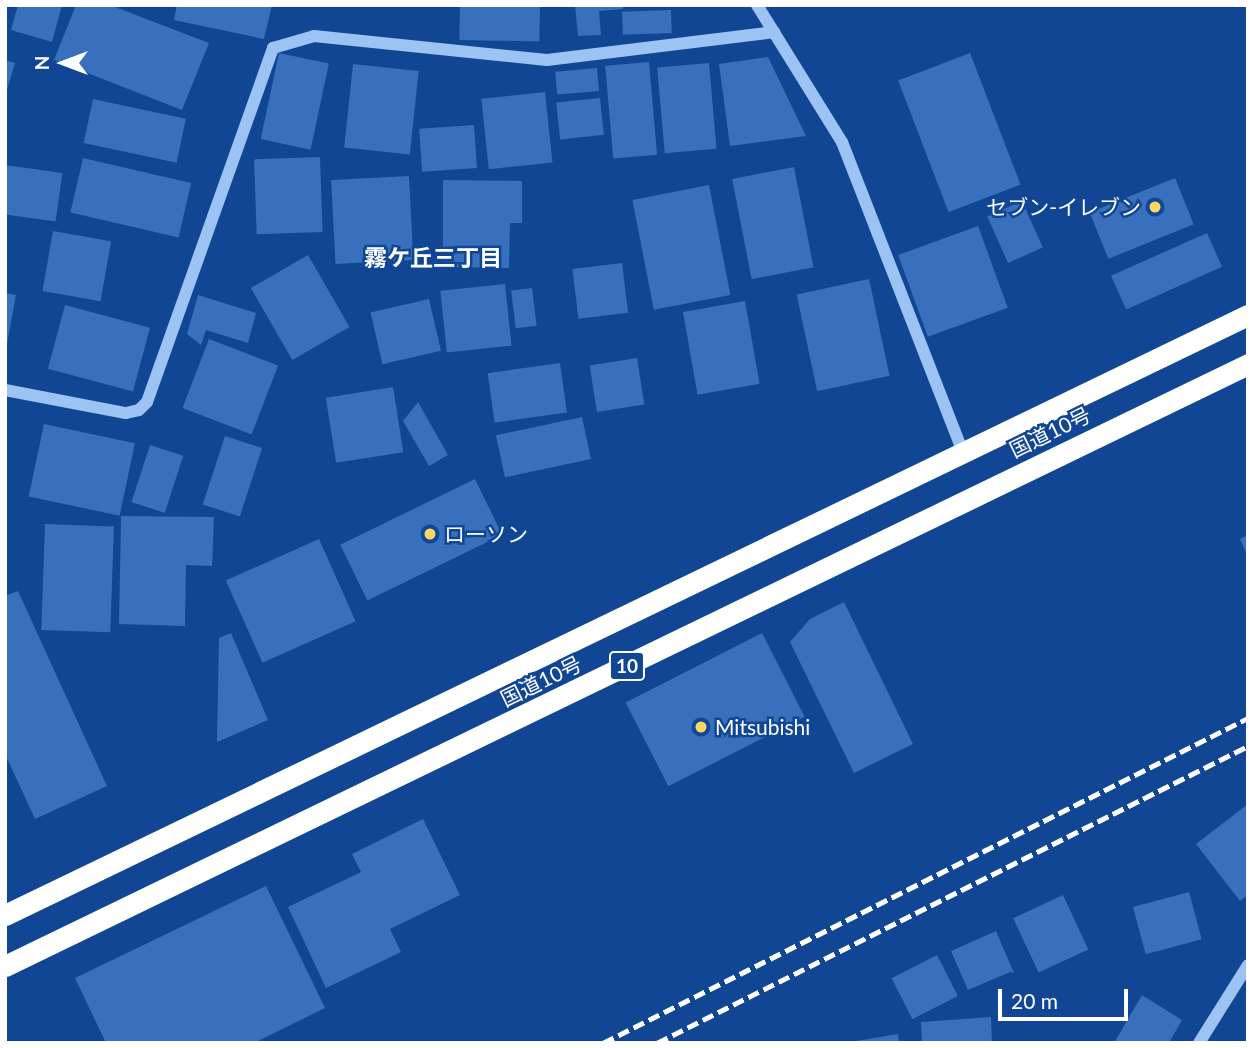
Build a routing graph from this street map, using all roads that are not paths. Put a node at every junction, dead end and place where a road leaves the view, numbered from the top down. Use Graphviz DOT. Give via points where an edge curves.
graph roads {
  1 [pos="757,5"];
  2 [pos="774,32"];
  3 [pos="1248,315"];
  4 [pos="1248,364"];
  5 [pos="5,390"];
  6 [pos="963,453"];
  7 [pos="5,915"];
  8 [pos="1248,965"];
  9 [pos="5,966"];
  10 [pos="1199,1043"];
  1 -- 2 [label="street"];
  2 -- 5 [label="street" via="547,60 314,36 274,48 147,402 139,410 126,412"];
  2 -- 6 [label="street" via="842,142"];
  3 -- 6 [label="highway, 国道10号 / 10"];
  4 -- 9 [label="highway, 国道10号 / 10"];
  6 -- 7 [label="highway, 国道10号 / 10"];
  8 -- 10 [label="street"];
}
